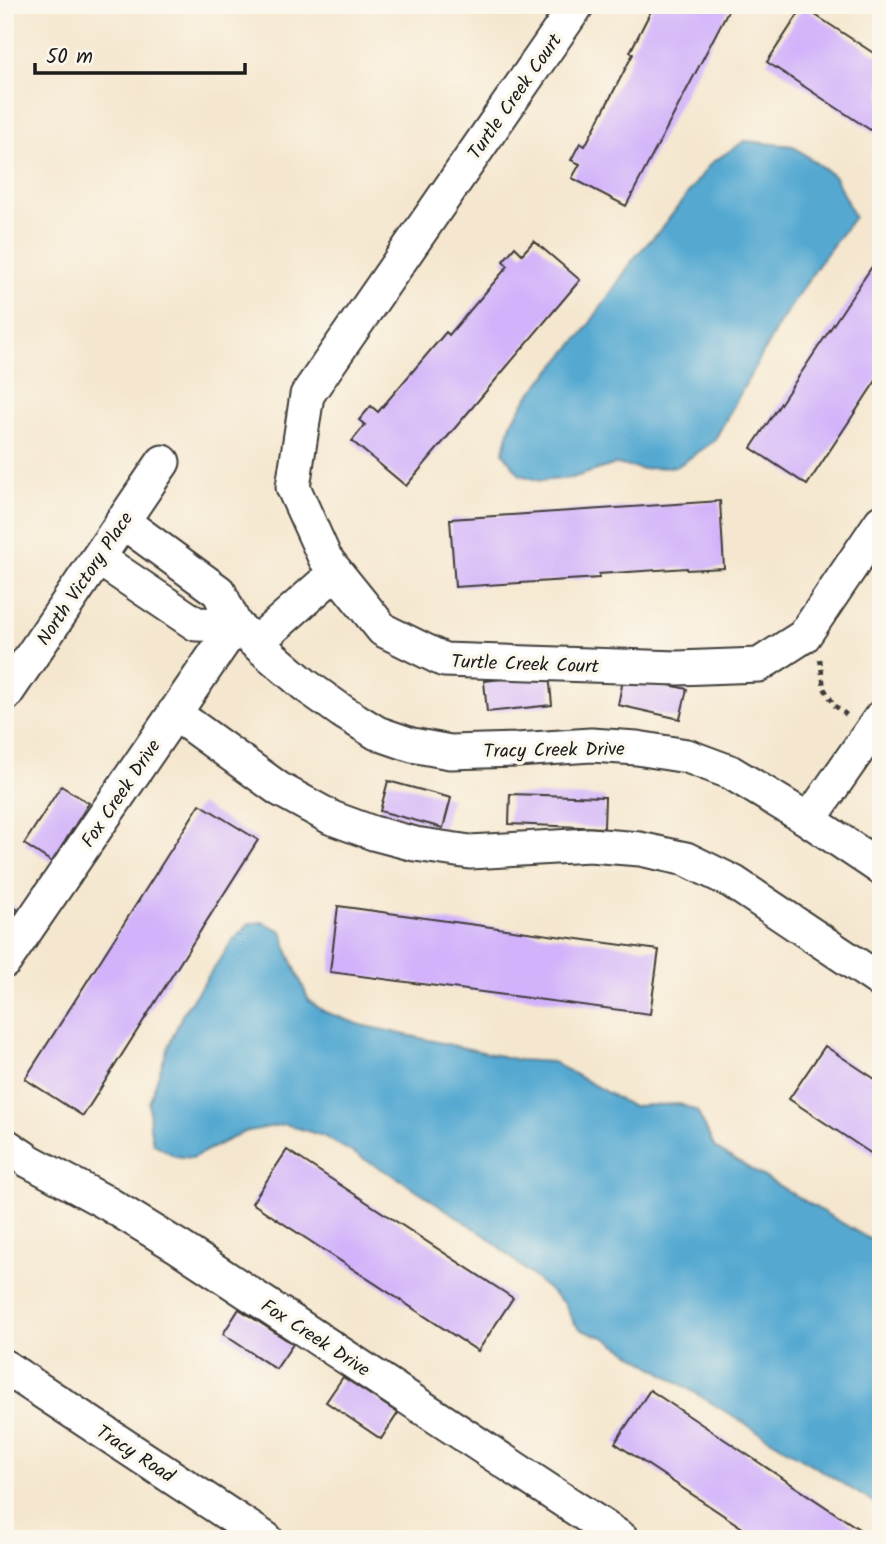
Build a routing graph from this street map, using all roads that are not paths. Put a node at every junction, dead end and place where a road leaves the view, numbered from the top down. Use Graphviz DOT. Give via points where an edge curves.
graph roads {
  1 [pos="577,5"];
  2 [pos="163,462"];
  3 [pos="122,521"];
  4 [pos="881,522"];
  5 [pos="98,558"];
  6 [pos="336,572"];
  7 [pos="245,634"];
  8 [pos="5,695"];
  9 [pos="174,713"];
  10 [pos="873,738"];
  11 [pos="809,820"];
  12 [pos="881,868"];
  13 [pos="5,961"];
  14 [pos="881,981"];
  15 [pos="5,1145"];
  16 [pos="5,1367"];
  17 [pos="266,1539"];
  18 [pos="622,1539"];
  1 -- 6 [label="street, Turtle Creek Court" via="307,395 293,487"];
  2 -- 3 [label="street, North Victory Place"];
  3 -- 5 [label="street, North Victory Place"];
  3 -- 7 [label="street, Tracy Creek Drive" via="219,592"];
  4 -- 6 [label="street, Turtle Creek Court" via="804,636 759,665 678,668 444,660 383,630"];
  5 -- 7 [label="street" via="196,624"];
  5 -- 8 [label="street, North Victory Place"];
  6 -- 7 [label="street, Fox Creek Drive"];
  7 -- 9 [label="street, Fox Creek Drive"];
  7 -- 11 [label="street, Tracy Creek Drive" via="344,712 377,733 412,745 450,752 591,745 687,756 730,772"];
  9 -- 13 [label="street, Fox Creek Drive"];
  9 -- 14 [label="street" via="279,789 332,818 383,836 470,852 589,845 686,859 733,882"];
  10 -- 11 [label="street"];
  11 -- 12 [label="street, Tracy Creek Drive"];
  15 -- 18 [label="street, Fox Creek Drive" via="179,1247"];
  16 -- 17 [label="street, Tracy Road"];
}
